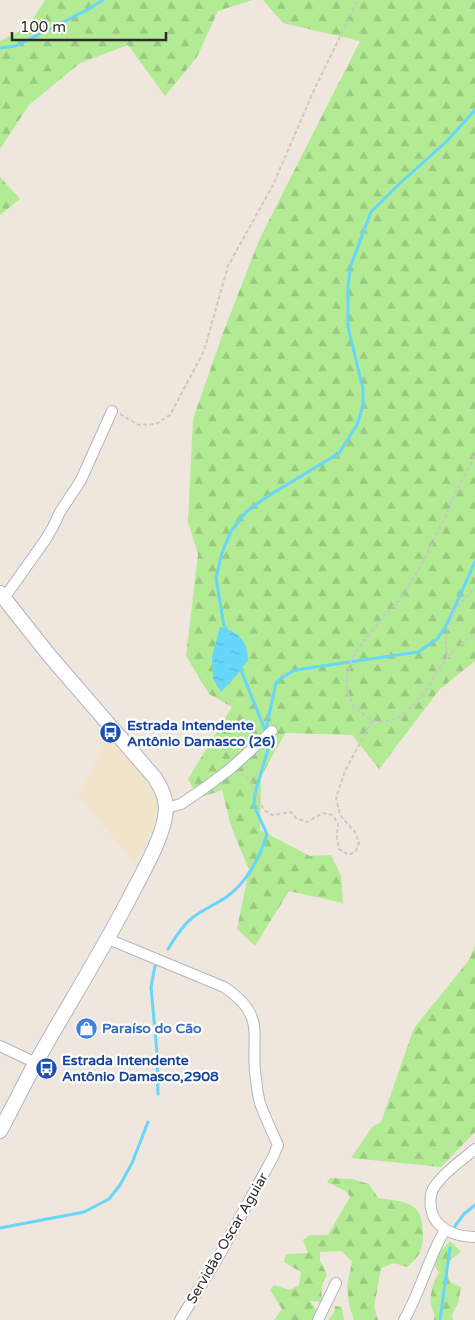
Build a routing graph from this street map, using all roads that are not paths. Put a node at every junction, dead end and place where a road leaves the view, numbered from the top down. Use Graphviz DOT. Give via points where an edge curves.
graph roads {
  1 [pos="112,411"];
  2 [pos="2,596"];
  3 [pos="272,731"];
  4 [pos="167,808"];
  5 [pos="108,938"];
  6 [pos="0,1046"];
  7 [pos="36,1064"];
  8 [pos="0,1131"];
  9 [pos="475,1149"];
  10 [pos="445,1230"];
  11 [pos="475,1237"];
  12 [pos="336,1283"];
  13 [pos="180,1320"];
  14 [pos="318,1320"];
  15 [pos="404,1320"];
  1 -- 2 [label="street" via="81,480 46,539"];
  2 -- 4 [label="main road" via="147,767 162,789"];
  3 -- 4 [label="street" via="190,799"];
  4 -- 5 [label="main road" via="154,848"];
  5 -- 7 [label="main road"];
  5 -- 13 [label="street, Servidão Oscar Aguiar" via="224,987 244,1003 254,1024 255,1077 260,1105 278,1145"];
  6 -- 7 [label="street"];
  7 -- 8 [label="main road"];
  9 -- 10 [label="street" via="432,1191 432,1214"];
  10 -- 11 [label="street"];
  10 -- 15 [label="street"];
  12 -- 14 [label="street"];
}
